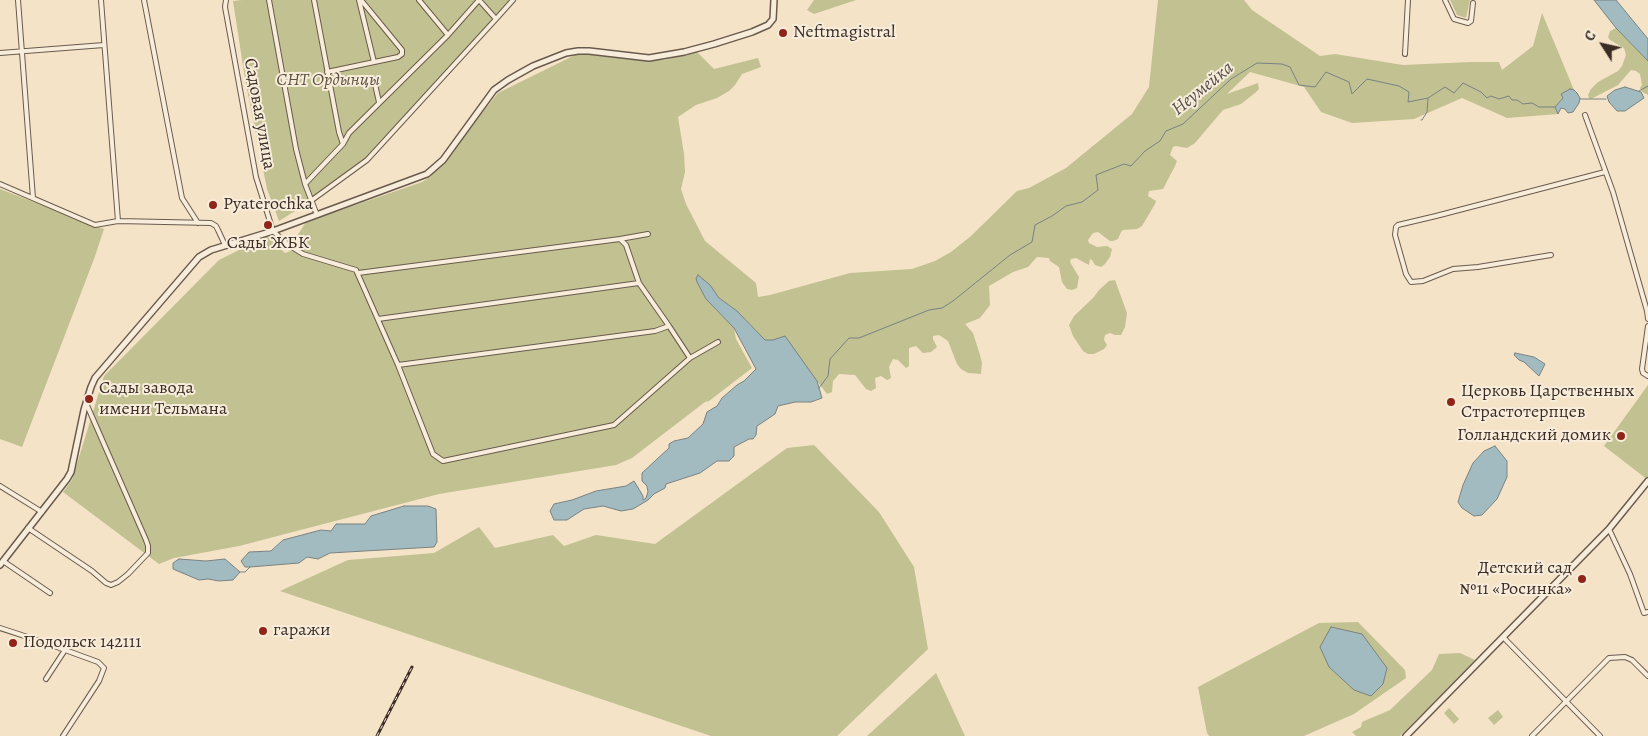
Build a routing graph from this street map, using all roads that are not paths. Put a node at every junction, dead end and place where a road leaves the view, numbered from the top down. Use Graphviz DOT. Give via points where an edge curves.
graph roads {
  1 [pos="18,0"];
  2 [pos="100,0"];
  3 [pos="144,0"];
  4 [pos="226,0"];
  5 [pos="269,0"];
  6 [pos="314,0"];
  7 [pos="360,0"];
  8 [pos="419,0"];
  9 [pos="479,0"];
  10 [pos="514,0"];
  11 [pos="774,0"];
  12 [pos="1408,0"];
  13 [pos="1445,0"];
  14 [pos="1473,3"];
  15 [pos="496,19"];
  16 [pos="448,35"];
  17 [pos="104,45"];
  18 [pos="22,51"];
  19 [pos="0,53"];
  20 [pos="1405,54"];
  21 [pos="374,62"];
  22 [pos="327,72"];
  23 [pos="374,80"];
  24 [pos="379,102"];
  25 [pos="1585,115"];
  26 [pos="343,144"];
  27 [pos="1605,172"];
  28 [pos="0,184"];
  29 [pos="305,184"];
  30 [pos="33,198"];
  31 [pos="312,200"];
  32 [pos="316,214"];
  33 [pos="118,221"];
  34 [pos="198,223"];
  35 [pos="273,231"];
  36 [pos="648,234"];
  37 [pos="620,239"];
  38 [pos="225,246"];
  39 [pos="1551,255"];
  40 [pos="358,273"];
  41 [pos="639,283"];
  42 [pos="378,319"];
  43 [pos="1648,319"];
  44 [pos="669,326"];
  45 [pos="1648,326"];
  46 [pos="718,342"];
  47 [pos="690,358"];
  48 [pos="398,365"];
  49 [pos="1648,376"];
  50 [pos="86,402"];
  51 [pos="1648,481"];
  52 [pos="0,486"];
  53 [pos="42,512"];
  54 [pos="28,528"];
  55 [pos="1608,529"];
  56 [pos="1,563"];
  57 [pos="50,593"];
  58 [pos="1646,613"];
  59 [pos="0,628"];
  60 [pos="1503,637"];
  61 [pos="65,650"];
  62 [pos="1648,676"];
  63 [pos="46,679"];
  64 [pos="1567,702"];
  65 [pos="63,736"];
  66 [pos="1406,736"];
  67 [pos="1532,736"];
  68 [pos="1600,736"];
  1 -- 18 [label="street"];
  2 -- 17 [label="street"];
  3 -- 34 [label="street" via="182,198"];
  4 -- 35 [label="street, Садовая улица" via="256,178"];
  5 -- 29 [label="street"];
  6 -- 22 [label="street"];
  7 -- 21 [label="street"];
  7 -- 21 [label="street" via="402,50 398,57"];
  8 -- 16 [label="street"];
  9 -- 15 [label="street"];
  9 -- 16 [label="street"];
  10 -- 15 [label="street"];
  11 -- 32 [label="street" via="774,19 768,25 714,44 649,58 578,51 533,66 494,90 443,160 427,174"];
  12 -- 20 [label="street"];
  13 -- 14 [label="street" via="1454,19 1468,23"];
  15 -- 31 [label="street" via="367,160"];
  16 -- 24 [label="street"];
  17 -- 18 [label="street"];
  17 -- 33 [label="street"];
  18 -- 19 [label="street"];
  18 -- 30 [label="street"];
  21 -- 22 [label="street"];
  22 -- 26 [label="street"];
  23 -- 24 [label="street"];
  24 -- 26 [label="street" via="349,133"];
  25 -- 27 [label="street"];
  26 -- 29 [label="street"];
  27 -- 39 [label="street" via="1396,227 1395,235 1411,282 1423,282 1453,268"];
  27 -- 43 [label="street"];
  28 -- 30 [label="street"];
  29 -- 31 [label="street"];
  30 -- 33 [label="street" via="95,225"];
  31 -- 32 [label="street"];
  32 -- 35 [label="street"];
  33 -- 34 [label="street"];
  34 -- 38 [label="street" via="216,226"];
  35 -- 38 [label="street"];
  35 -- 40 [label="street" via="303,254"];
  36 -- 37 [label="street"];
  37 -- 40 [label="street"];
  37 -- 41 [label="street" via="626,245"];
  38 -- 50 [label="street" via="199,257 96,378"];
  40 -- 42 [label="street"];
  41 -- 42 [label="street"];
  41 -- 44 [label="street"];
  42 -- 48 [label="street"];
  44 -- 47 [label="street"];
  44 -- 48 [label="street" via="655,331"];
  45 -- 49 [label="street" via="1642,369"];
  46 -- 47 [label="street"];
  47 -- 48 [label="street" via="614,425 443,461 433,454"];
  50 -- 53 [label="street" via="73,464 67,479"];
  50 -- 54 [label="street" via="146,540 148,553 112,585"];
  51 -- 55 [label="street"];
  52 -- 53 [label="street"];
  53 -- 54 [label="street"];
  54 -- 56 [label="street"];
  55 -- 58 [label="street"];
  55 -- 60 [label="street"];
  56 -- 57 [label="street"];
  59 -- 61 [label="street"];
  60 -- 64 [label="street"];
  60 -- 66 [label="street"];
  61 -- 63 [label="street"];
  61 -- 65 [label="street" via="98,662 104,668"];
  62 -- 64 [label="street" via="1625,656 1609,658"];
  64 -- 67 [label="street"];
  64 -- 68 [label="street"];
}
